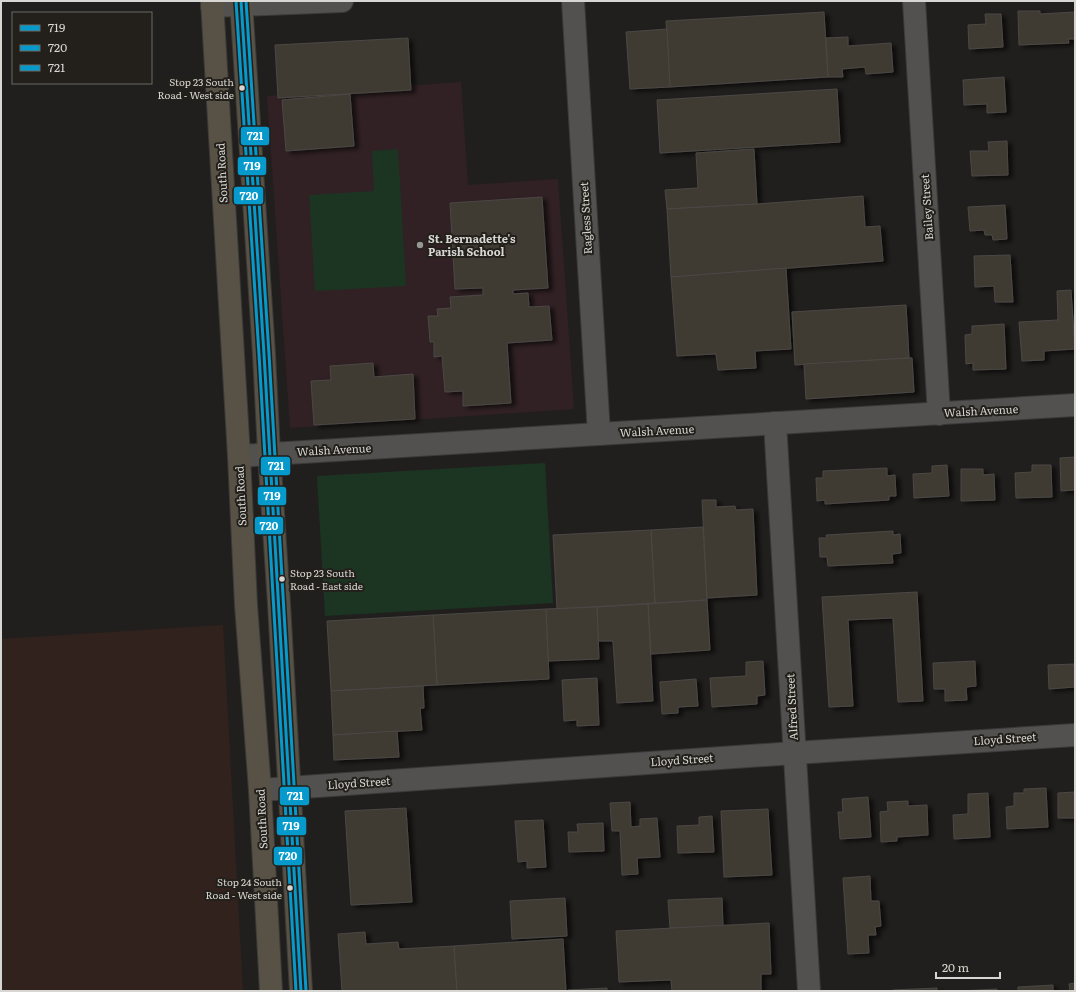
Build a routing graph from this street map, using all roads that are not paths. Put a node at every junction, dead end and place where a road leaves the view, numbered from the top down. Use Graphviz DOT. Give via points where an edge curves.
graph roads {
  1 [pos="342,1"];
  2 [pos="573,1"];
  3 [pos="914,1"];
  4 [pos="241,3"];
  5 [pos="212,4"];
  6 [pos="1075,405"];
  7 [pos="939,414"];
  8 [pos="775,424"];
  9 [pos="599,434"];
  10 [pos="269,454"];
  11 [pos="239,456"];
  12 [pos="1075,735"];
  13 [pos="794,752"];
  14 [pos="289,788"];
  15 [pos="260,790"];
  16 [pos="271,991"];
  17 [pos="301,991"];
  18 [pos="809,991"];
  1 -- 4 [label="street"];
  2 -- 9 [label="street, Ragless Street"];
  3 -- 7 [label="street, Bailey Street"];
  4 -- 5 [label="street"];
  4 -- 10 [label="highway"];
  5 -- 11 [label="highway, South Road"];
  6 -- 7 [label="street, Walsh Avenue"];
  7 -- 8 [label="street, Walsh Avenue"];
  8 -- 9 [label="street, Walsh Avenue"];
  8 -- 13 [label="street, Alfred Street"];
  9 -- 10 [label="street, Walsh Avenue"];
  10 -- 11 [label="street, Walsh Avenue"];
  10 -- 14 [label="highway"];
  11 -- 15 [label="highway, South Road" via="246,605"];
  12 -- 13 [label="street, Lloyd Street"];
  13 -- 14 [label="street, Lloyd Street"];
  13 -- 18 [label="street, Alfred Street"];
  14 -- 15 [label="street, Lloyd Street"];
  14 -- 17 [label="highway"];
  15 -- 16 [label="highway, South Road"];
}
